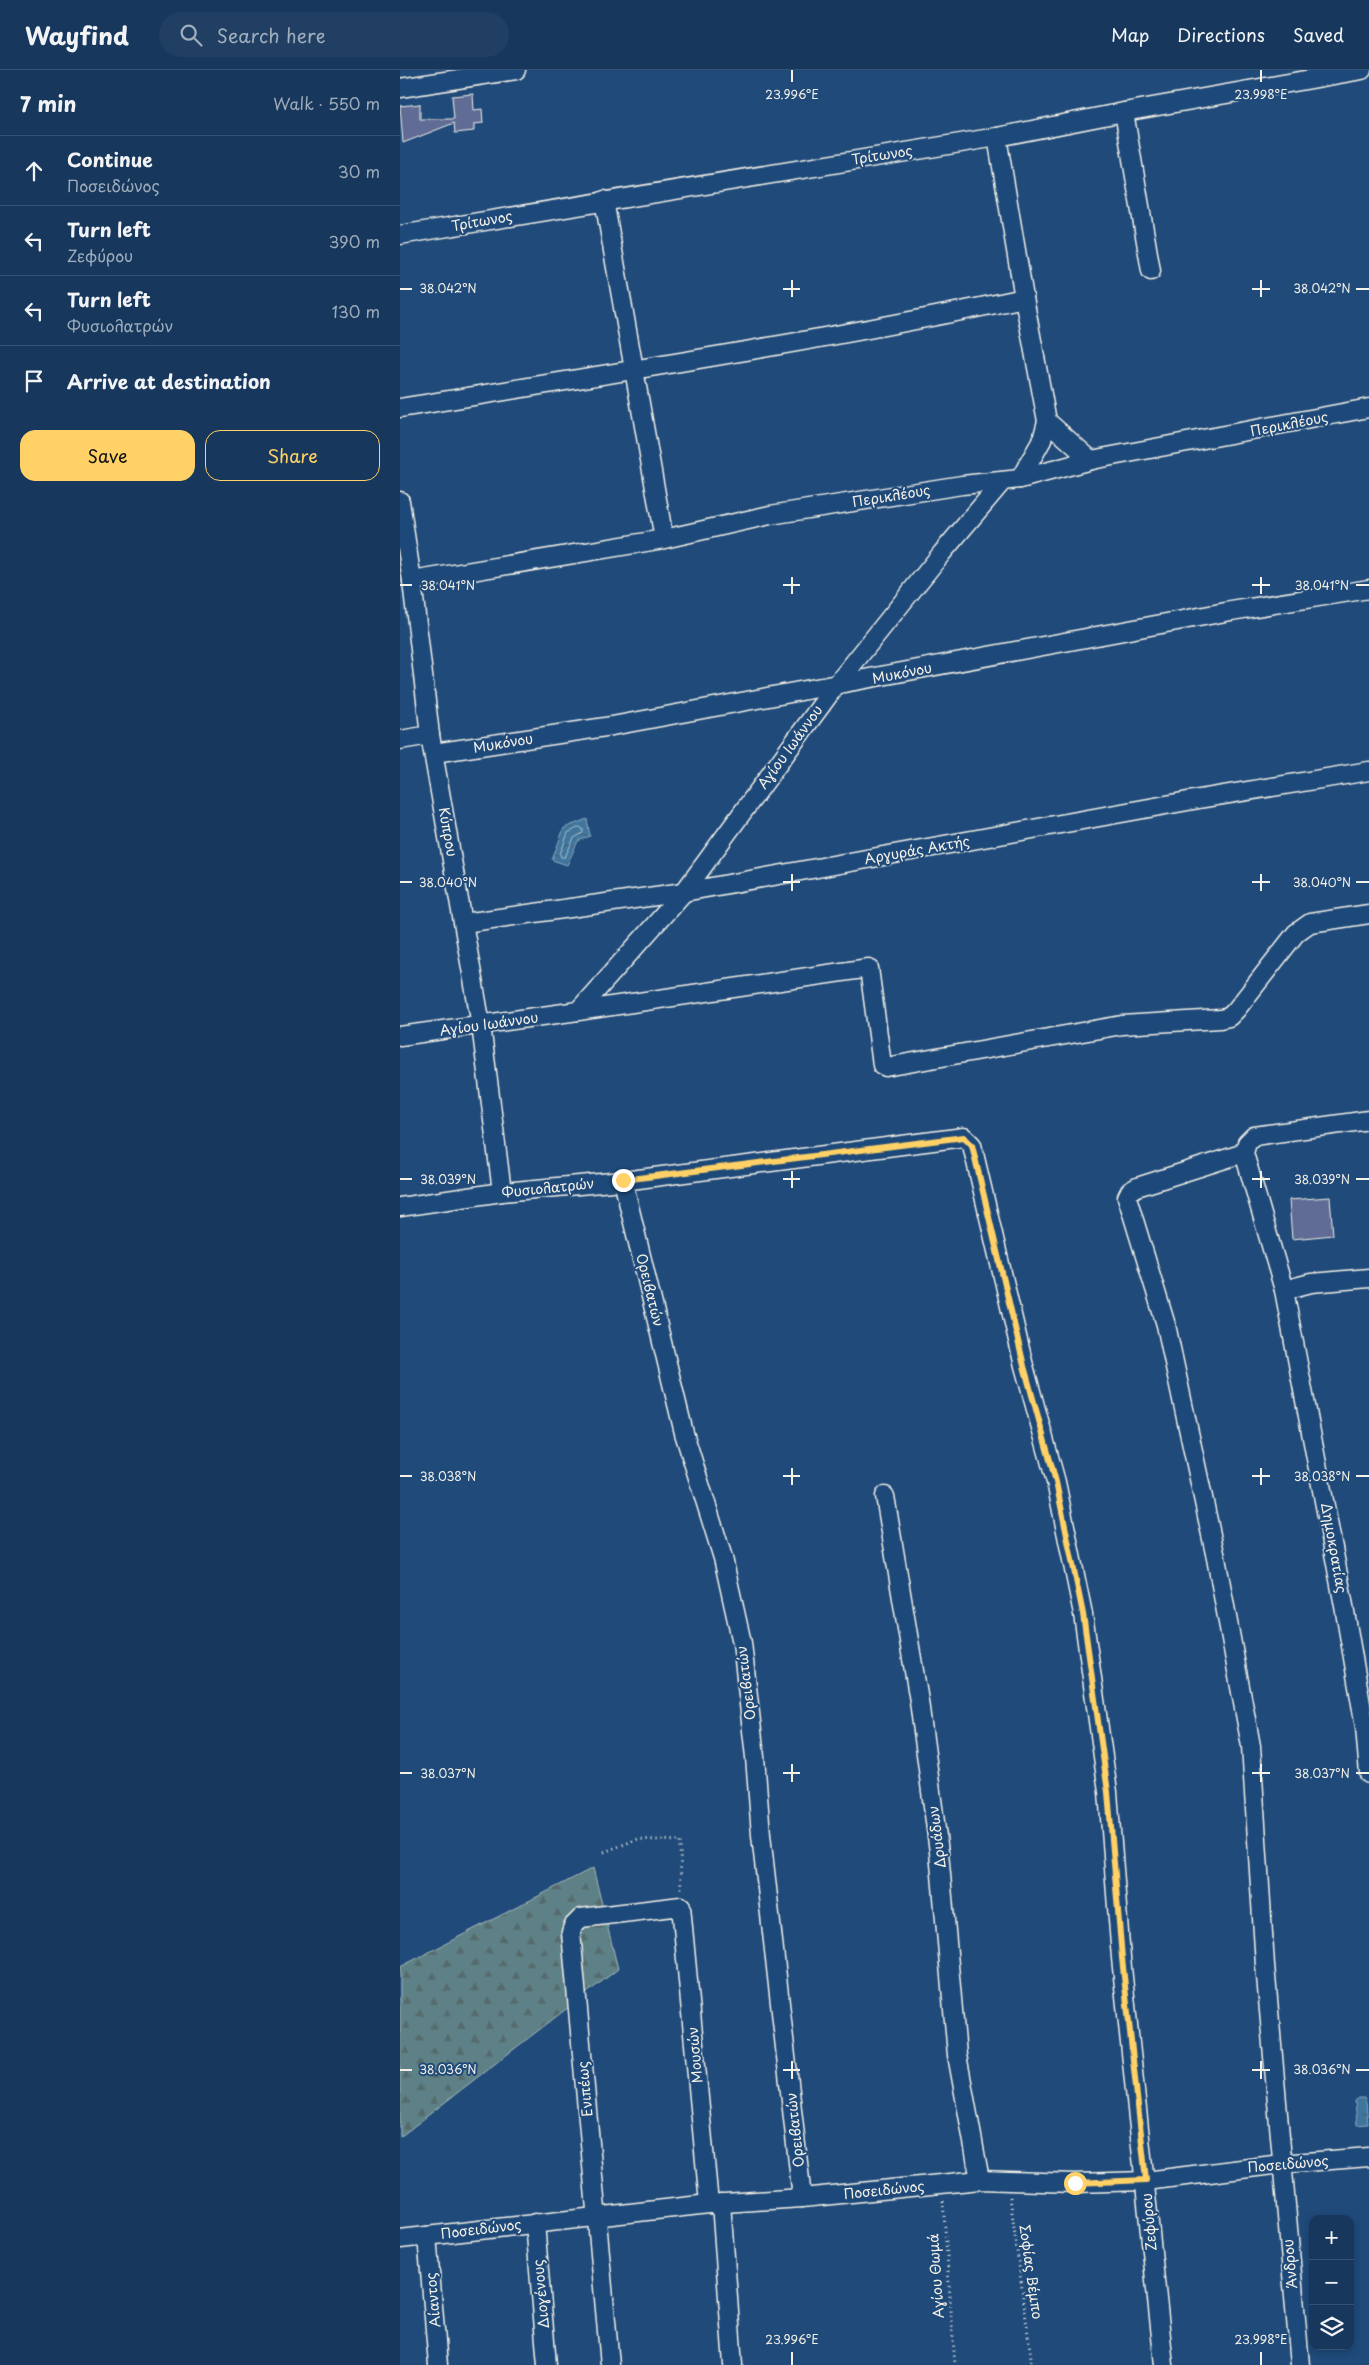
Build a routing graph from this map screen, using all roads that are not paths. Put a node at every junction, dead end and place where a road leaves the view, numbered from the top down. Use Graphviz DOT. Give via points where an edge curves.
graph roads {
  1 [pos="516,70"];
  2 [pos="1362,70"];
  3 [pos="400,88"];
  4 [pos="1124,112"];
  5 [pos="998,137"];
  6 [pos="604,200"];
  7 [pos="400,235"];
  8 [pos="1151,271"];
  9 [pos="1024,298"];
  10 [pos="635,371"];
  11 [pos="400,408"];
  12 [pos="1369,408"];
  13 [pos="1047,421"];
  14 [pos="1091,460"];
  15 [pos="1020,480"];
  16 [pos="1002,482"];
  17 [pos="400,501"];
  18 [pos="664,539"];
  19 [pos="412,581"];
  20 [pos="1369,589"];
  21 [pos="836,685"];
  22 [pos="430,735"];
  23 [pos="400,740"];
  24 [pos="434,753"];
  25 [pos="1369,771"];
  26 [pos="684,892"];
  27 [pos="1369,914"];
  28 [pos="464,923"];
  29 [pos="578,1011"];
  30 [pos="481,1025"];
  31 [pos="400,1036"];
  32 [pos="1369,1120"];
  33 [pos="964,1137"];
  34 [pos="1244,1153"];
  35 [pos="623,1180"];
  36 [pos="502,1192"];
  37 [pos="400,1207"];
  38 [pos="1369,1278"];
  39 [pos="1284,1290"];
  40 [pos="885,1496"];
  41 [pos="1369,1774"];
  42 [pos="681,1906"];
  43 [pos="1369,2157"];
  44 [pos="1281,2164"];
  45 [pos="980,2180"];
  46 [pos="1146,2180"];
  47 [pos="802,2198"];
  48 [pos="715,2204"];
  49 [pos="596,2216"];
  50 [pos="535,2223"];
  51 [pos="427,2236"];
  52 [pos="400,2239"];
  53 [pos="438,2365"];
  54 [pos="547,2365"];
  55 [pos="610,2365"];
  56 [pos="733,2365"];
  57 [pos="1164,2365"];
  58 [pos="1300,2365"];
  1 -- 3 [label="street"];
  2 -- 4 [label="street, Τρίτωνος"];
  4 -- 5 [label="street, Τρίτωνος"];
  4 -- 8 [label="street"];
  5 -- 6 [label="street, Τρίτωνος"];
  5 -- 9 [label="street"];
  6 -- 7 [label="street, Τρίτωνος"];
  6 -- 10 [label="street"];
  9 -- 10 [label="street" via="947,315"];
  9 -- 13 [label="street"];
  10 -- 11 [label="street"];
  10 -- 18 [label="street"];
  12 -- 14 [label="street, Περικλέους"];
  13 -- 14 [label="street"];
  13 -- 15 [label="street" via="1042,440"];
  14 -- 15 [label="street, Περικλέους"];
  15 -- 16 [label="street, Περικλέους"];
  16 -- 18 [label="street, Περικλέους" via="962,484 770,515"];
  16 -- 21 [label="street, Αγίου Ιωάννου"];
  17 -- 19 [label="street, Κύπρου"];
  18 -- 19 [label="street, Περικλέους"];
  19 -- 22 [label="street, Κύπρου"];
  20 -- 21 [label="street, Μυκόνου"];
  21 -- 24 [label="street, Μυκόνου" via="612,726"];
  21 -- 26 [label="street, Αγίου Ιωάννου"];
  22 -- 23 [label="street"];
  22 -- 24 [label="street, Κύπρου"];
  24 -- 28 [label="street, Κύπρου"];
  25 -- 26 [label="street, Αργυράς Ακτής"];
  26 -- 28 [label="street, Αργυράς Ακτής"];
  26 -- 29 [label="street, Αγίου Ιωάννου"];
  27 -- 29 [label="street, Αγίου Ιωάννου" via="1310,923 1296,934 1228,1017 1122,1025 886,1066 882,1065 870,968"];
  28 -- 30 [label="street, Κύπρου"];
  29 -- 30 [label="street, Αγίου Ιωάννου"];
  30 -- 31 [label="street, Αγίου Ιωάννου"];
  30 -- 36 [label="street, Κύπρου"];
  32 -- 34 [label="street" via="1254,1136"];
  33 -- 35 [label="street, Φυσιολατρών"];
  33 -- 46 [label="street, Ζεφύρου" via="972,1145 1024,1366 1056,1482 1083,1614 1108,1792"];
  34 -- 39 [label="street, Δημοκρατίας"];
  34 -- 44 [label="street, Άνδρου" via="1137,1187 1127,1196 1166,1325 1216,1558 1251,1746"];
  35 -- 36 [label="street, Φυσιολατρών"];
  35 -- 47 [label="street, Ορειβατών" via="684,1433 723,1558 742,1643"];
  36 -- 37 [label="street, Φυσιολατρών"];
  38 -- 39 [label="street" via="1311,1283"];
  39 -- 41 [label="street, Δημοκρατίας" via="1343,1596 1365,1726"];
  40 -- 45 [label="street, Δρυάδων" via="919,1701 939,1852 957,2055"];
  42 -- 48 [label="street, Μουσών"];
  42 -- 49 [label="street, Ενιπέως" via="586,1916 576,1921 570,1932"];
  43 -- 44 [label="street, Ποσειδώνος"];
  44 -- 46 [label="street, Ποσειδώνος"];
  44 -- 58 [label="street, Άνδρου"];
  45 -- 46 [label="street, Ποσειδώνος"];
  45 -- 47 [label="street, Ποσειδώνος"];
  46 -- 57 [label="street, Ζεφύρου"];
  47 -- 48 [label="street, Ποσειδώνος"];
  48 -- 49 [label="street, Ποσειδώνος"];
  48 -- 56 [label="street, Μουσών"];
  49 -- 50 [label="street, Ποσειδώνος"];
  49 -- 55 [label="street, Ενιπέως"];
  50 -- 51 [label="street, Ποσειδώνος"];
  50 -- 54 [label="street, Διογένους"];
  51 -- 52 [label="street, Ποσειδώνος"];
  51 -- 53 [label="street, Αίαντος"];
}
